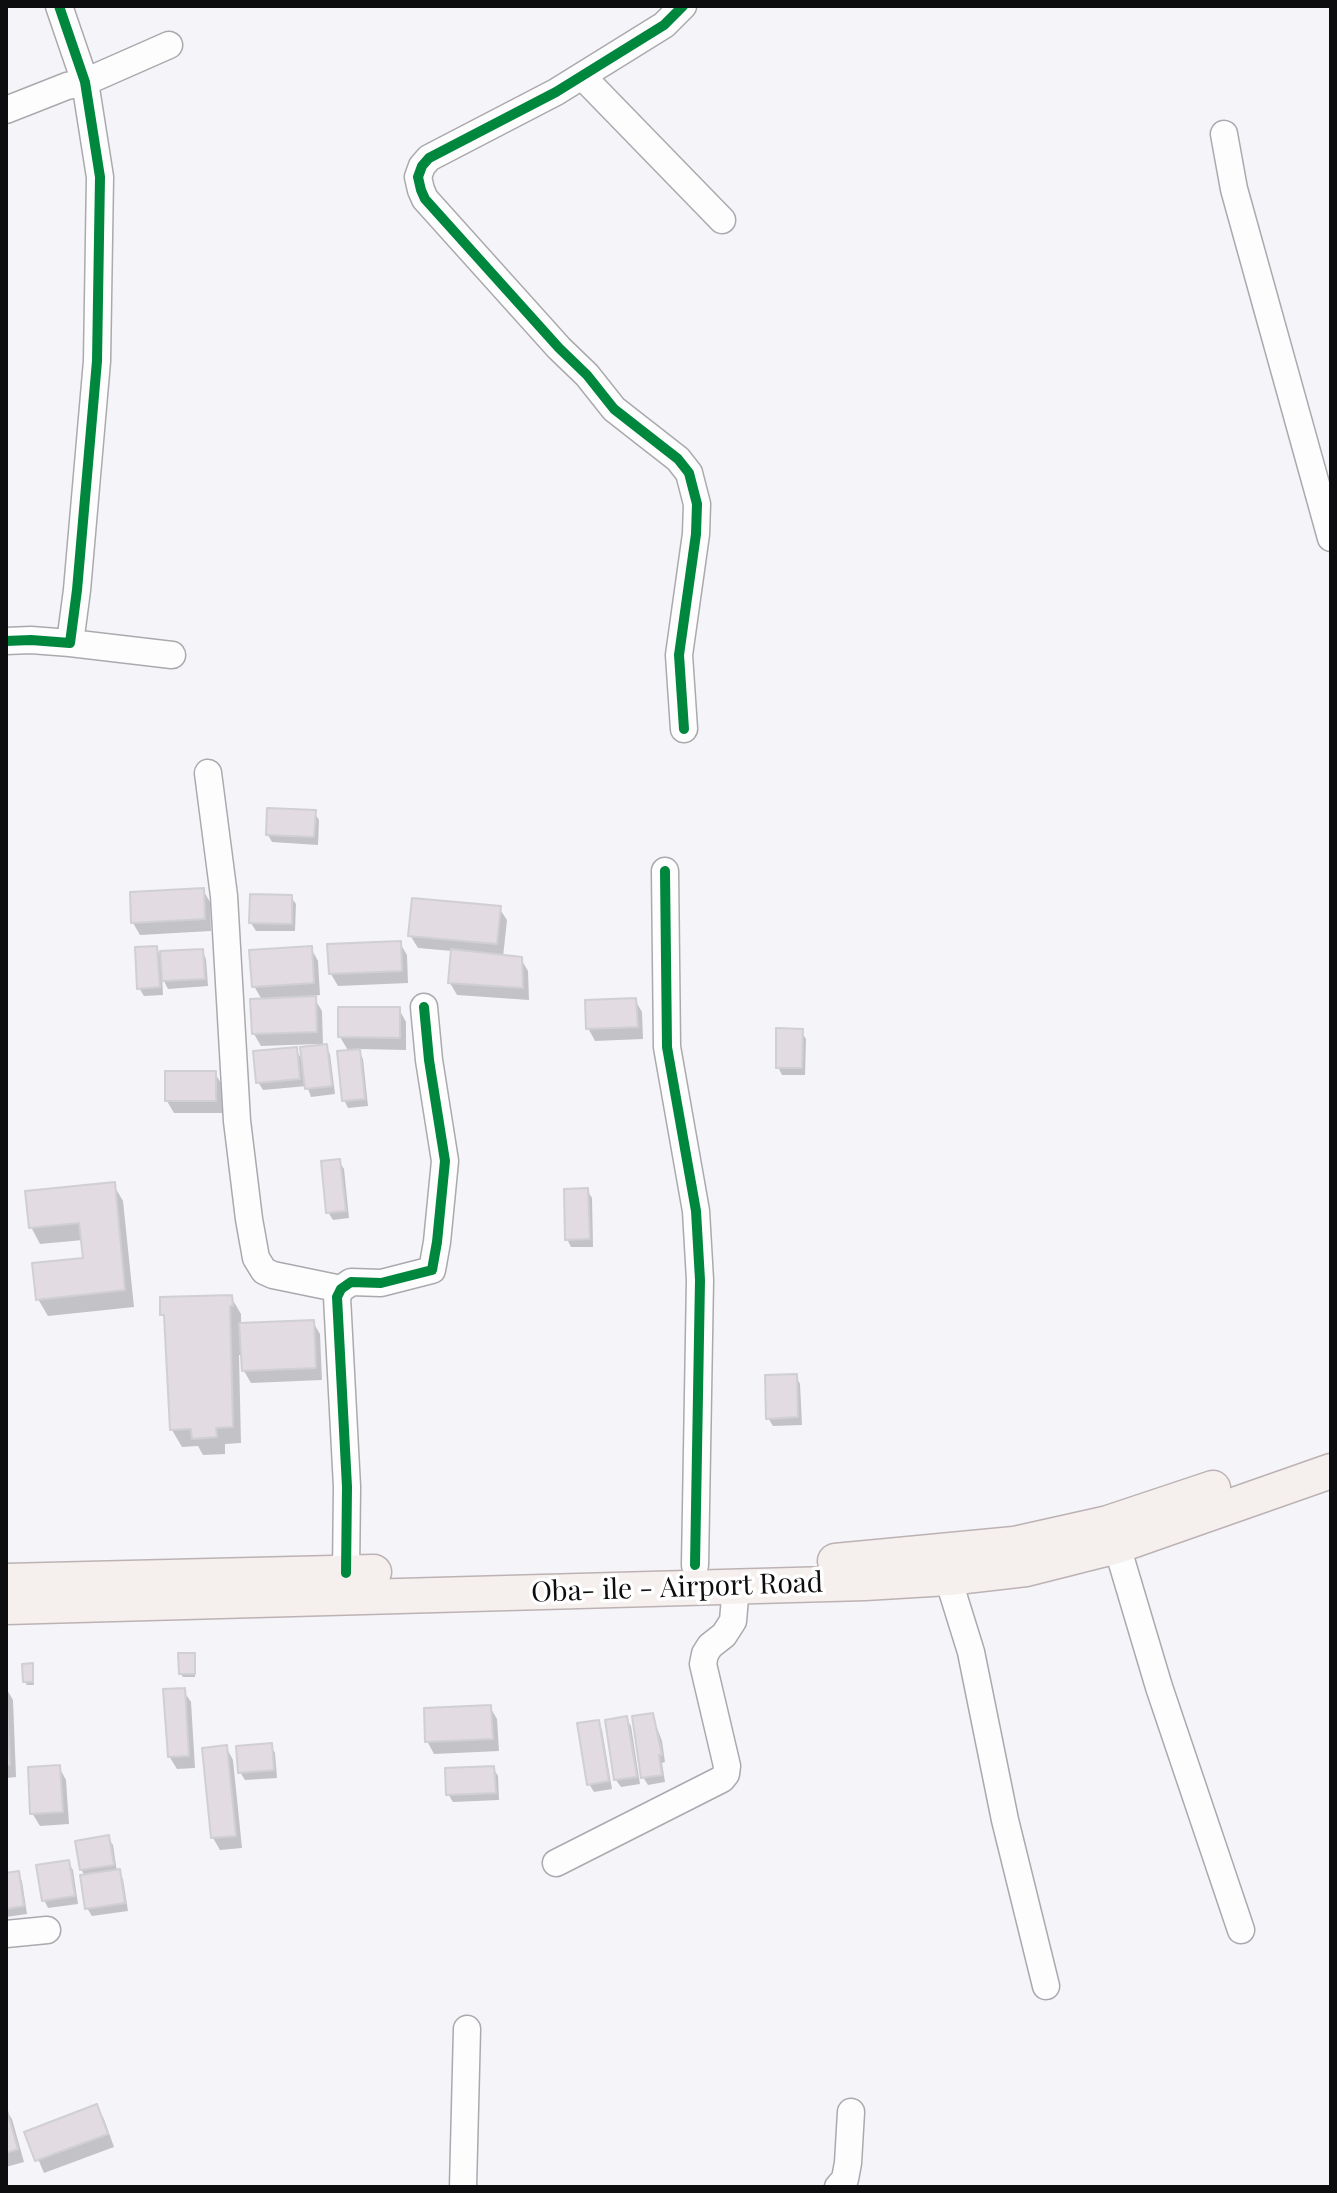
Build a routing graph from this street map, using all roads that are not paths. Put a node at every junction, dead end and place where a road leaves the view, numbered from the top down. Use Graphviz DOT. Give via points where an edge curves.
graph roads {
  1 [pos="59,6"];
  2 [pos="683,6"];
  3 [pos="169,45"];
  4 [pos="582,76"];
  5 [pos="85,82"];
  6 [pos="6,110"];
  7 [pos="1224,134"];
  8 [pos="722,220"];
  9 [pos="1331,538"];
  10 [pos="6,641"];
  11 [pos="70,643"];
  12 [pos="172,655"];
  13 [pos="684,729"];
  14 [pos="208,773"];
  15 [pos="665,871"];
  16 [pos="424,1007"];
  17 [pos="341,1289"];
  18 [pos="1331,1448"];
  19 [pos="1331,1471"];
  20 [pos="1117,1546"];
  21 [pos="695,1565"];
  22 [pos="346,1573"];
  23 [pos="948,1578"];
  24 [pos="6,1581"];
  25 [pos="736,1586"];
  26 [pos="68,1592"];
  27 [pos="6,1607"];
  28 [pos="556,1863"];
  29 [pos="47,1930"];
  30 [pos="1241,1930"];
  31 [pos="6,1934"];
  32 [pos="1046,1986"];
  33 [pos="467,2029"];
  34 [pos="851,2112"];
  35 [pos="463,2187"];
  36 [pos="838,2187"];
  1 -- 5 [label="street"];
  2 -- 4 [label="street" via="664,25"];
  3 -- 5 [label="street"];
  4 -- 8 [label="street"];
  4 -- 13 [label="street" via="429,158 418,177 425,199 614,409 689,473 697,504 679,655"];
  5 -- 6 [label="street"];
  5 -- 11 [label="street" via="100,177 97,361"];
  7 -- 9 [label="street" via="1234,189"];
  10 -- 11 [label="street"];
  11 -- 12 [label="street"];
  14 -- 17 [label="street" via="224,896 237,1121 256,1258 273,1275"];
  15 -- 21 [label="street" via="667,1047 696,1211 700,1280"];
  16 -- 17 [label="street" via="445,1161 432,1270 381,1283 351,1282"];
  17 -- 22 [label="street" via="337,1297"];
  18 -- 21 [label="main road, Oba- ile - Airport Road" via="1108,1523 1014,1544 859,1560"];
  19 -- 20 [label="main road, Oba- ile - Airport Road"];
  20 -- 23 [label="main road, Oba- ile - Airport Road" via="1026,1569"];
  20 -- 30 [label="street"];
  21 -- 22 [label="main road, Oba- ile - Airport Road"];
  22 -- 26 [label="main road, Oba- ile - Airport Road"];
  23 -- 25 [label="main road, Oba- ile - Airport Road"];
  23 -- 32 [label="street" via="971,1652"];
  24 -- 26 [label="main road, Oba- ile - Airport Road"];
  25 -- 26 [label="main road, Oba- ile - Airport Road"];
  25 -- 28 [label="street" via="733,1621 710,1646 703,1664 726,1774"];
  26 -- 27 [label="main road, Oba- ile - Airport Road"];
  29 -- 31 [label="street"];
  33 -- 35 [label="street"];
  34 -- 36 [label="street" via="848,2163"];
}
